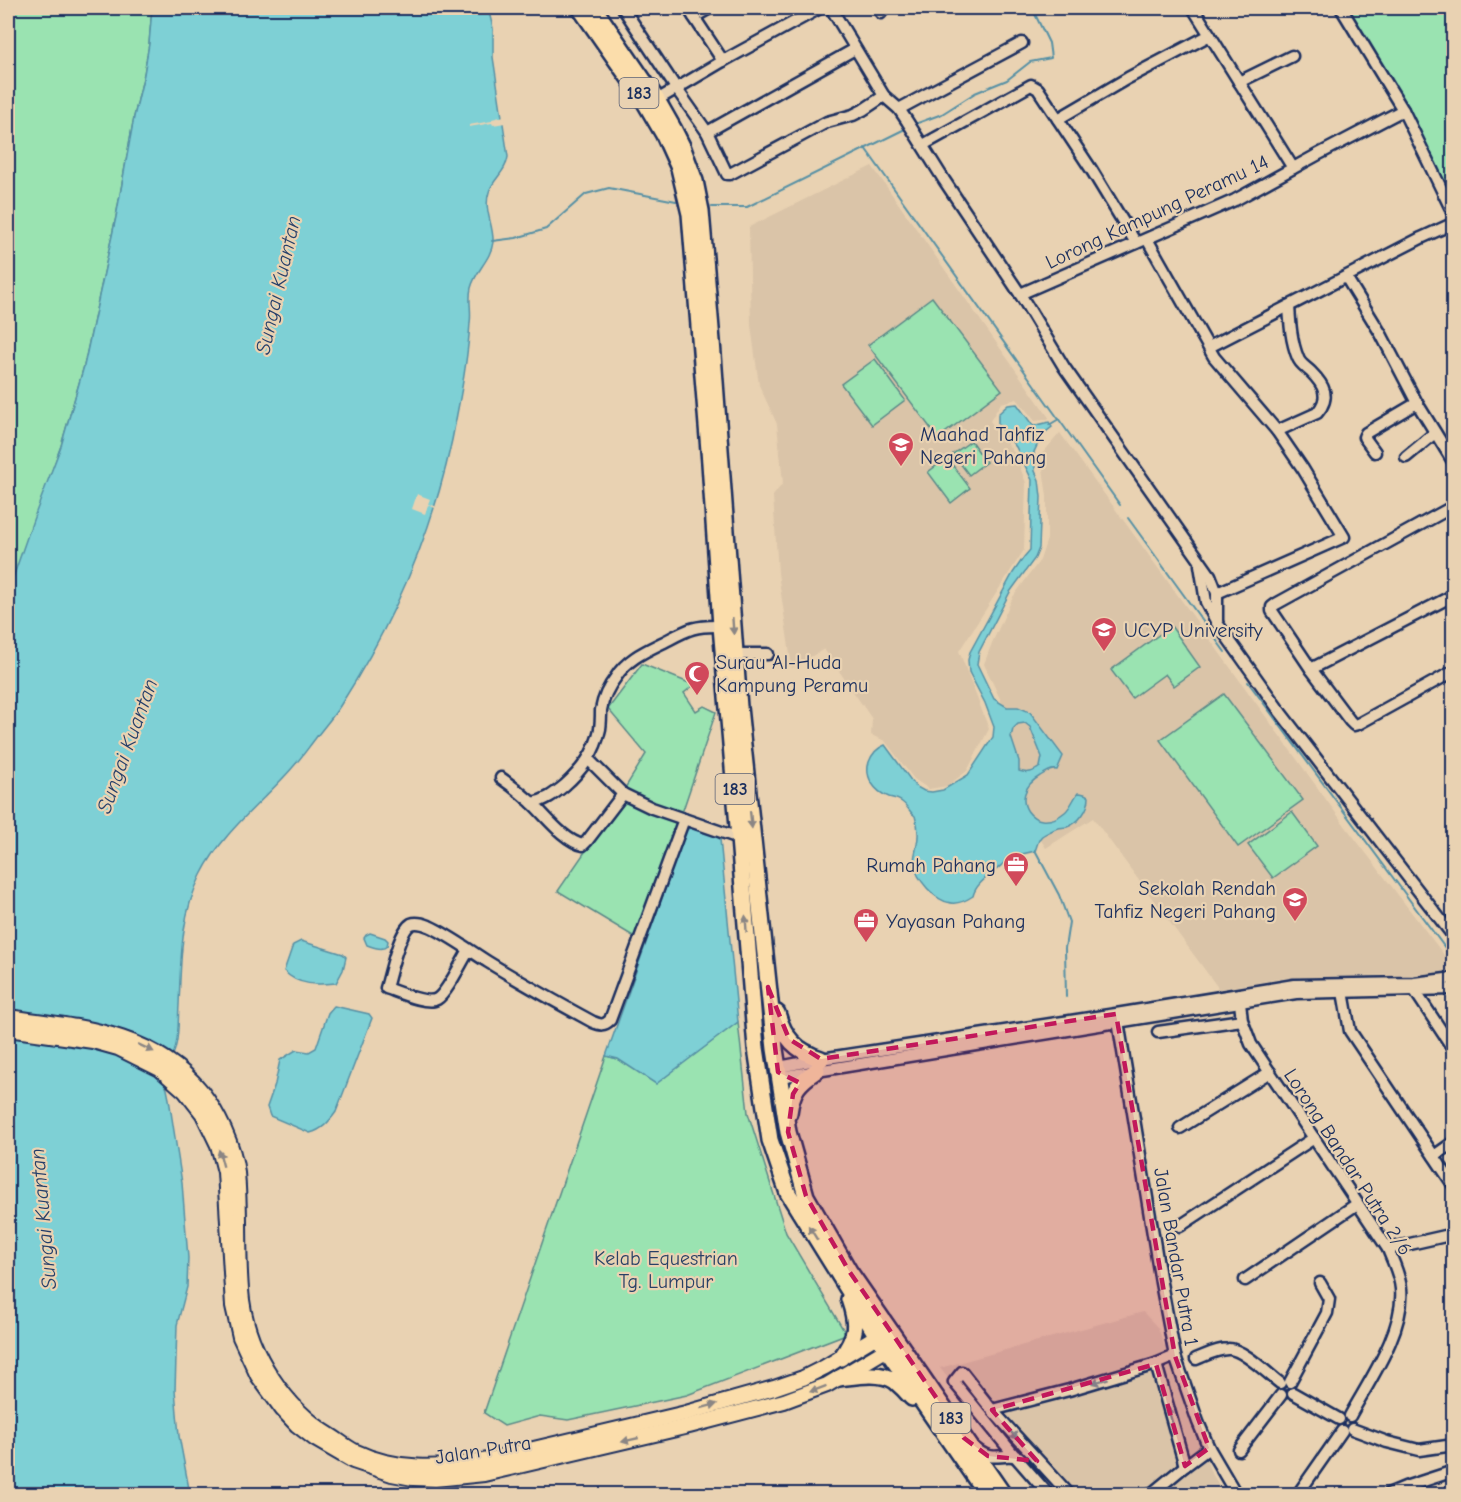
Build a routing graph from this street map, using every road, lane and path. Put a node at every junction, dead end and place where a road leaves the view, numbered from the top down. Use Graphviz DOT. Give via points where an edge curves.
graph roads {
  1 [pos="580,8"];
  2 [pos="594,8"];
  3 [pos="623,8"];
  4 [pos="710,8"];
  5 [pos="820,8"];
  6 [pos="831,8"];
  7 [pos="1193,8"];
  8 [pos="1341,8"];
  9 [pos="691,12"];
  10 [pos="1210,34"];
  11 [pos="1022,43"];
  12 [pos="855,49"];
  13 [pos="1292,56"];
  14 [pos="723,61"];
  15 [pos="1239,82"];
  16 [pos="676,88"];
  17 [pos="884,96"];
  18 [pos="657,100"];
  19 [pos="899,109"];
  20 [pos="1403,110"];
  21 [pos="1058,119"];
  22 [pos="707,132"];
  23 [pos="923,145"];
  24 [pos="1293,168"];
  25 [pos="688,183"];
  26 [pos="696,213"];
  27 [pos="1454,215"];
  28 [pos="1454,222"];
  29 [pos="1147,239"];
  30 [pos="1136,243"];
  31 [pos="1346,277"];
  32 [pos="1020,294"];
  33 [pos="1289,306"];
  34 [pos="1209,347"];
  35 [pos="1417,403"];
  36 [pos="1277,431"];
  37 [pos="1435,433"];
  38 [pos="1375,452"];
  39 [pos="1406,457"];
  40 [pos="1454,464"];
  41 [pos="1454,506"];
  42 [pos="1199,562"];
  43 [pos="1217,592"];
  44 [pos="1454,594"];
  45 [pos="1216,623"];
  46 [pos="721,626"];
  47 [pos="735,654"];
  48 [pos="768,654"];
  49 [pos="1311,669"];
  50 [pos="1454,671"];
  51 [pos="589,760"];
  52 [pos="501,778"];
  53 [pos="623,794"];
  54 [pos="532,803"];
  55 [pos="684,819"];
  56 [pos="739,838"];
  57 [pos="1454,937"];
  58 [pos="469,950"];
  59 [pos="748,956"];
  60 [pos="1454,978"];
  61 [pos="768,987"];
  62 [pos="1342,988"];
  63 [pos="1454,989"];
  64 [pos="1415,991"];
  65 [pos="1239,998"];
  66 [pos="8,1017"];
  67 [pos="1117,1018"];
  68 [pos="1242,1020"];
  69 [pos="8,1029"];
  70 [pos="1158,1032"];
  71 [pos="1454,1050"];
  72 [pos="819,1065"];
  73 [pos="778,1072"];
  74 [pos="1270,1072"];
  75 [pos="210,1113"];
  76 [pos="1180,1128"];
  77 [pos="788,1132"];
  78 [pos="1314,1138"];
  79 [pos="1454,1142"];
  80 [pos="1434,1156"];
  81 [pos="1454,1186"];
  82 [pos="1358,1204"];
  83 [pos="796,1206"];
  84 [pos="1180,1226"];
  85 [pos="1454,1234"];
  86 [pos="1388,1249"];
  87 [pos="1245,1280"];
  88 [pos="843,1281"];
  89 [pos="1320,1283"];
  90 [pos="883,1332"];
  91 [pos="892,1346"];
  92 [pos="1175,1356"];
  93 [pos="841,1358"];
  94 [pos="1196,1359"];
  95 [pos="1156,1364"];
  96 [pos="839,1378"];
  97 [pos="1288,1386"];
  98 [pos="992,1410"];
  99 [pos="1344,1418"];
  100 [pos="939,1426"];
  101 [pos="1347,1430"];
  102 [pos="964,1438"];
  103 [pos="1454,1445"];
  104 [pos="1209,1448"];
  105 [pos="1239,1450"];
  106 [pos="1014,1455"];
  107 [pos="1037,1461"];
  108 [pos="1185,1466"];
  109 [pos="1454,1471"];
  110 [pos="1454,1492"];
  111 [pos="986,1494"];
  112 [pos="1003,1494"];
  113 [pos="1048,1494"];
  114 [pos="1069,1494"];
  115 [pos="1151,1494"];
  116 [pos="1236,1494"];
  117 [pos="1298,1494"];
  118 [pos="1388,1494"];
  119 [pos="1445,1494"];
  1 -- 25 [label="highway, 183" via="655,119"];
  2 -- 18 [label="highway, 183"];
  3 -- 16 [label="street"];
  4 -- 9 [label="street"];
  5 -- 14 [label="street"];
  6 -- 12 [label="street"];
  7 -- 10 [label="street"];
  8 -- 20 [label="street"];
  9 -- 14 [label="street"];
  10 -- 15 [label="street"];
  10 -- 21 [label="street"];
  11 -- 19 [label="street"];
  12 -- 17 [label="street"];
  12 -- 22 [label="street"];
  13 -- 15 [label="street"];
  14 -- 16 [label="street"];
  15 -- 24 [label="street"];
  16 -- 18 [label="street"];
  16 -- 22 [label="street"];
  17 -- 19 [label="street"];
  17 -- 22 [label="street" via="854,115 827,122 730,174"];
  18 -- 25 [label="highway, 183" via="682,147"];
  19 -- 23 [label="street"];
  20 -- 24 [label="street, Lorong Kampung Peramu 14"];
  20 -- 27 [label="street"];
  21 -- 23 [label="street" via="1038,88 1031,85"];
  21 -- 30 [label="street"];
  23 -- 32 [label="street"];
  24 -- 29 [label="street, Lorong Kampung Peramu 14" via="1236,200"];
  25 -- 26 [label="highway, 183"];
  26 -- 46 [label="highway, 183"];
  26 -- 47 [label="highway, 183, one-way" via="712,341"];
  28 -- 31 [label="street"];
  29 -- 30 [label="street, Lorong Kampung Peramu 14"];
  29 -- 34 [label="street"];
  30 -- 32 [label="street, Lorong Kampung Peramu 14"];
  31 -- 33 [label="street"];
  31 -- 35 [label="street"];
  32 -- 42 [label="street" via="1064,367"];
  33 -- 34 [label="street"];
  33 -- 36 [label="street" via="1298,359 1326,394 1317,413"];
  34 -- 36 [label="street"];
  35 -- 37 [label="street"];
  35 -- 38 [label="street" via="1366,433 1365,440"];
  36 -- 43 [label="street" via="1344,537"];
  37 -- 39 [label="street"];
  37 -- 40 [label="street"];
  41 -- 49 [label="street" via="1272,607"];
  42 -- 43 [label="street"];
  42 -- 45 [label="street" via="1206,602"];
  43 -- 45 [label="street"];
  44 -- 49 [label="street"];
  45 -- 57 [label="street"];
  46 -- 51 [label="street" via="687,630 625,665 605,696 600,731"];
  46 -- 56 [label="highway, 183"];
  47 -- 48 [label="street"];
  47 -- 61 [label="highway, 183, one-way"];
  49 -- 50 [label="street" via="1354,725"];
  51 -- 53 [label="street"];
  51 -- 54 [label="street" via="553,794"];
  52 -- 54 [label="street"];
  53 -- 54 [label="street" via="583,845 569,838"];
  53 -- 55 [label="street"];
  55 -- 56 [label="street"];
  55 -- 58 [label="street" via="607,1024 593,1022"];
  59 -- 56 [label="highway, 183, one-way"];
  58 -- 58 [label="street" via="428,925 411,924 400,940 387,988 416,998 437,999"];
  59 -- 73 [label="highway" via="756,968 766,1061"];
  59 -- 83 [label="highway, 183" via="770,1140"];
  60 -- 62 [label="street"];
  61 -- 72 [label="highway" via="789,1040"];
  61 -- 73 [label="highway, 183"];
  62 -- 64 [label="street"];
  62 -- 65 [label="street" via="1294,985"];
  62 -- 80 [label="street" via="1350,1030"];
  63 -- 64 [label="street"];
  64 -- 71 [label="street"];
  65 -- 67 [label="street"];
  65 -- 68 [label="street, Lorong Bandar Putra 2/6"];
  66 -- 75 [label="main road, Jalan Putra, one-way" via="98,1030 140,1045 163,1057 201,1090"];
  67 -- 72 [label="street"];
  67 -- 92 [label="street, Jalan Bandar Putra 1"];
  68 -- 70 [label="street"];
  68 -- 74 [label="street, Lorong Bandar Putra 2/6" via="1251,1044"];
  69 -- 75 [label="main road, Jalan Putra" via="93,1041 125,1052 160,1069"];
  72 -- 73 [label="street" via="784,1066"];
  72 -- 77 [label="highway" via="793,1094"];
  73 -- 77 [label="highway, 183"];
  73 -- 83 [label="highway" via="769,1090 778,1138 796,1191"];
  74 -- 76 [label="street"];
  74 -- 78 [label="street, Lorong Bandar Putra 2/6"];
  75 -- 93 [label="main road, Jalan Putra, one-way" via="228,1141 237,1171 242,1301 251,1336 265,1367 288,1401 320,1429 355,1451 393,1464 427,1468 474,1463 774,1388"];
  96 -- 75 [label="main road, Jalan Putra, one-way" via="784,1401 484,1474 413,1478 353,1461 315,1439 282,1409 258,1376 240,1337 233,1306 225,1172"];
  77 -- 90 [label="highway, 183" via="806,1196"];
  78 -- 82 [label="street, Lorong Bandar Putra 2/6"];
  78 -- 84 [label="street"];
  79 -- 80 [label="street"];
  80 -- 81 [label="street"];
  82 -- 86 [label="street, Lorong Bandar Putra 2/6"];
  82 -- 87 [label="street"];
  88 -- 83 [label="highway, 183, one-way"];
  85 -- 86 [label="street"];
  86 -- 99 [label="street, Lorong Bandar Putra 2/6" via="1401,1289 1400,1312 1393,1337"];
  88 -- 90 [label="highway, 183"];
  88 -- 93 [label="highway" via="855,1330 852,1343"];
  89 -- 97 [label="street" via="1329,1299 1327,1312"];
  90 -- 91 [label="highway, 183"];
  90 -- 93 [label="main road, Jalan Putra"];
  91 -- 96 [label="main road, Jalan Putra"];
  91 -- 100 [label="highway, 183"];
  91 -- 102 [label="highway, 183"];
  92 -- 95 [label="street"];
  92 -- 104 [label="street, Jalan Bandar Putra 1"];
  94 -- 97 [label="street" via="1231,1348"];
  95 -- 98 [label="street, one-way"];
  108 -- 95 [label="street, one-way"];
  96 -- 100 [label="highway" via="883,1376 894,1380"];
  97 -- 99 [label="street"];
  97 -- 105 [label="street" via="1278,1391 1281,1395"];
  98 -- 106 [label="street" via="962,1372 954,1382"];
  98 -- 107 [label="street, one-way"];
  99 -- 101 [label="street" via="1354,1421"];
  100 -- 111 [label="highway, 183"];
  101 -- 103 [label="street" via="1419,1450"];
  101 -- 117 [label="street"];
  102 -- 106 [label="street" via="988,1456"];
  102 -- 112 [label="highway, 183"];
  104 -- 108 [label="street"];
  104 -- 116 [label="street, Jalan Bandar Putra 1"];
  106 -- 107 [label="street"];
  106 -- 113 [label="street"];
  107 -- 114 [label="street"];
  108 -- 115 [label="street"];
  109 -- 118 [label="street"];
  110 -- 119 [label="street"];
}
